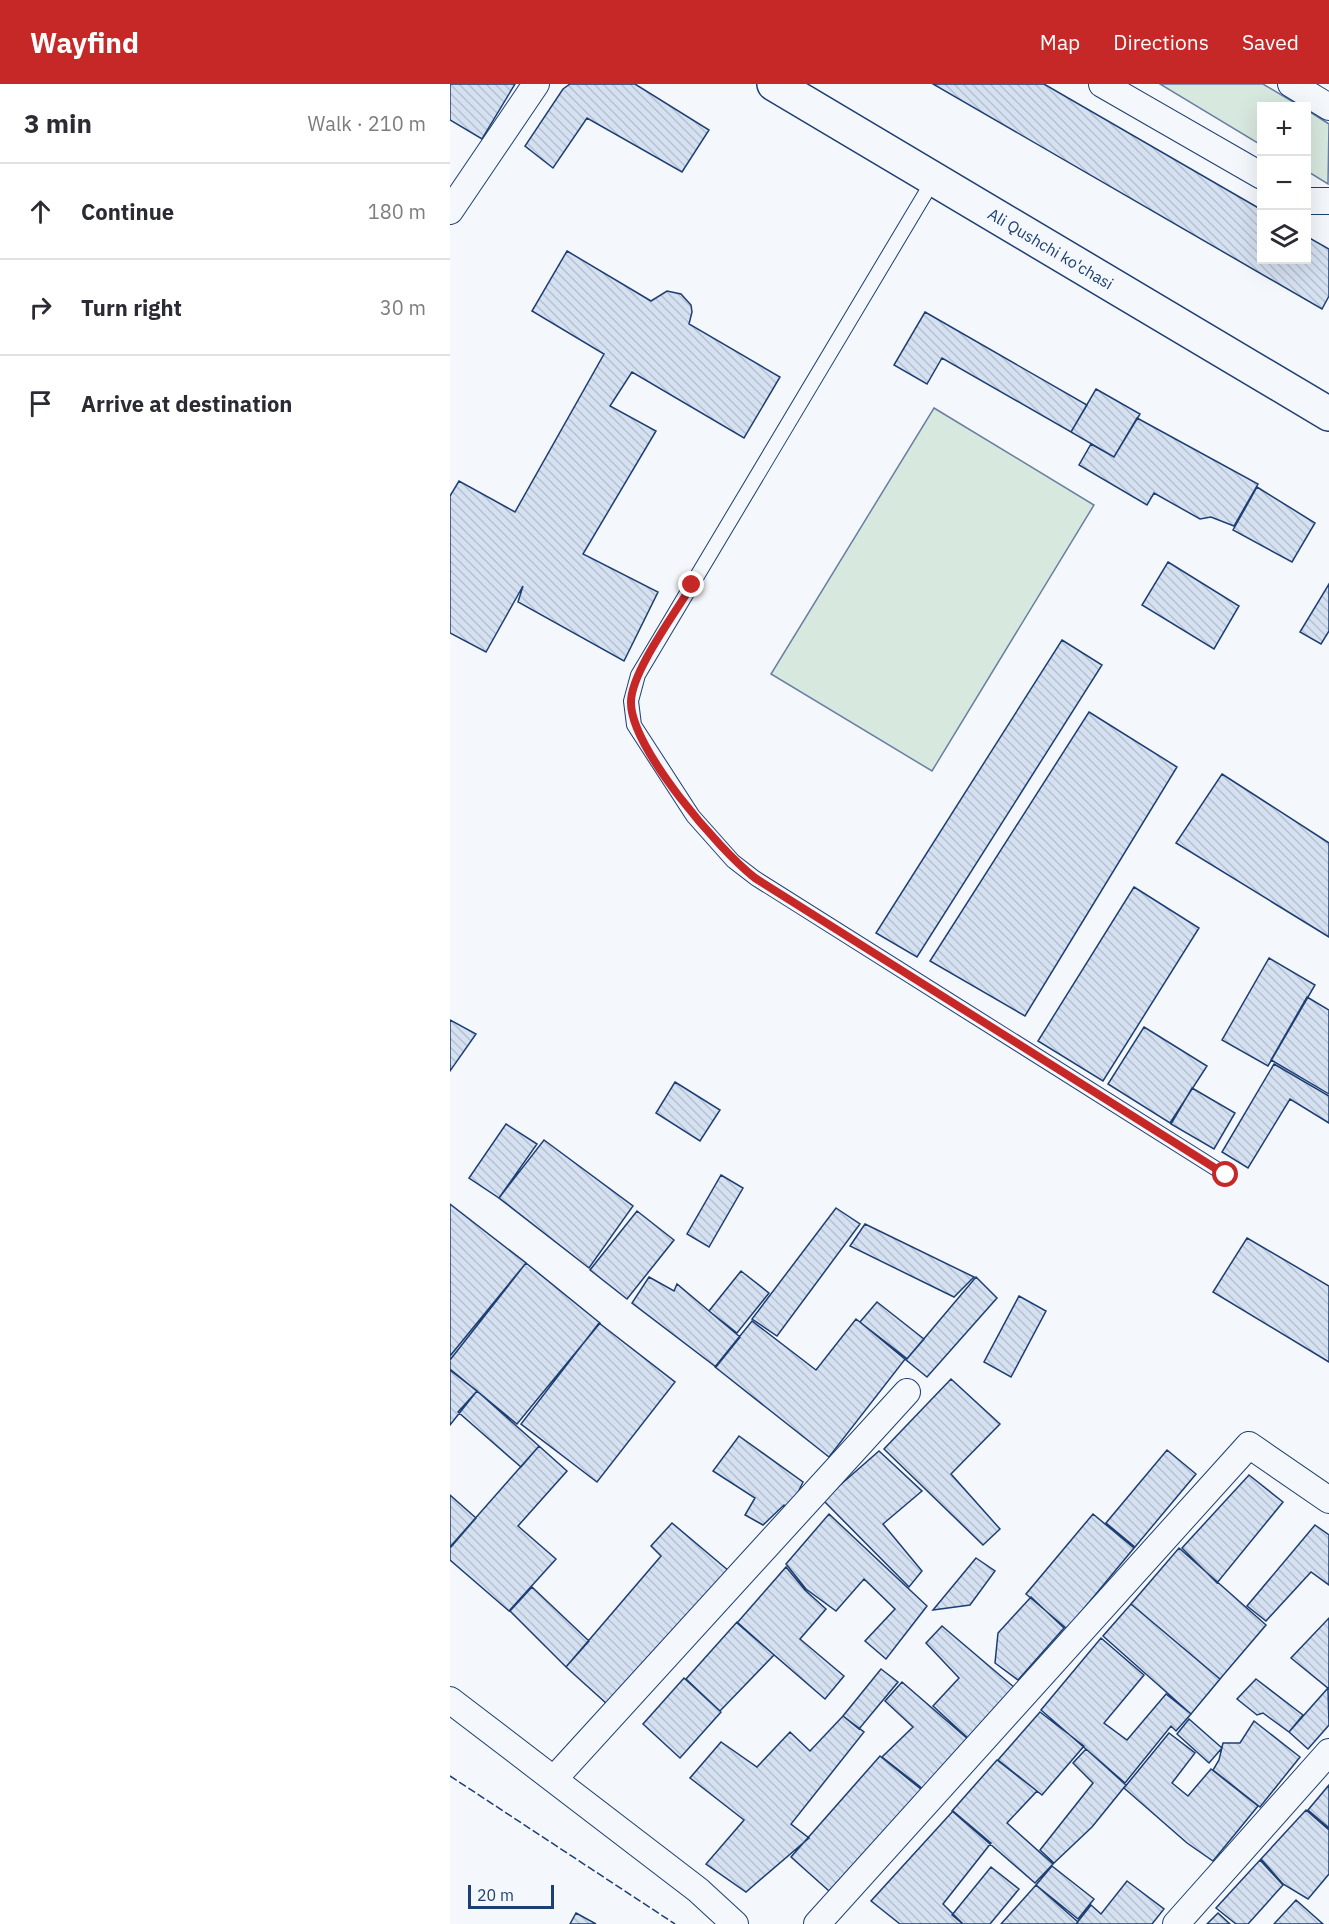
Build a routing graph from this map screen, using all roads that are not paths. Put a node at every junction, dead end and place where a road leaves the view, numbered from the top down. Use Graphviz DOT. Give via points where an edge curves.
graph roads {
  1 [pos="536,84"];
  2 [pos="774,84"];
  3 [pos="1102,84"];
  4 [pos="1291,84"];
  5 [pos="808,93"];
  6 [pos="1329,107"];
  7 [pos="1257,173"];
  8 [pos="934,179"];
  9 [pos="1311,201"];
  10 [pos="1329,201"];
  11 [pos="450,211"];
  12 [pos="1329,414"];
  13 [pos="1226,1175"];
  14 [pos="907,1392"];
  15 [pos="1329,1500"];
  16 [pos="450,1700"];
  17 [pos="1329,1752"];
  18 [pos="555,1779"];
  19 [pos="735,1924"];
  20 [pos="817,1924"];
  21 [pos="1176,1924"];
  1 -- 11 [label="street"];
  2 -- 5 [label="main road, Ali Qushchi ko'chasi"];
  3 -- 7 [label="street"];
  4 -- 6 [label="street"];
  5 -- 8 [label="main road, Ali Qushchi ko'chasi"];
  8 -- 12 [label="main road, Ali Qushchi ko'chasi"];
  8 -- 13 [label="lane" via="638,675 631,701 634,725 693,816 755,878"];
  9 -- 10 [label="street"];
  14 -- 18 [label="street"];
  15 -- 20 [label="street" via="1250,1445"];
  16 -- 18 [label="street"];
  17 -- 21 [label="street"];
  18 -- 19 [label="street" via="698,1890"];
}
